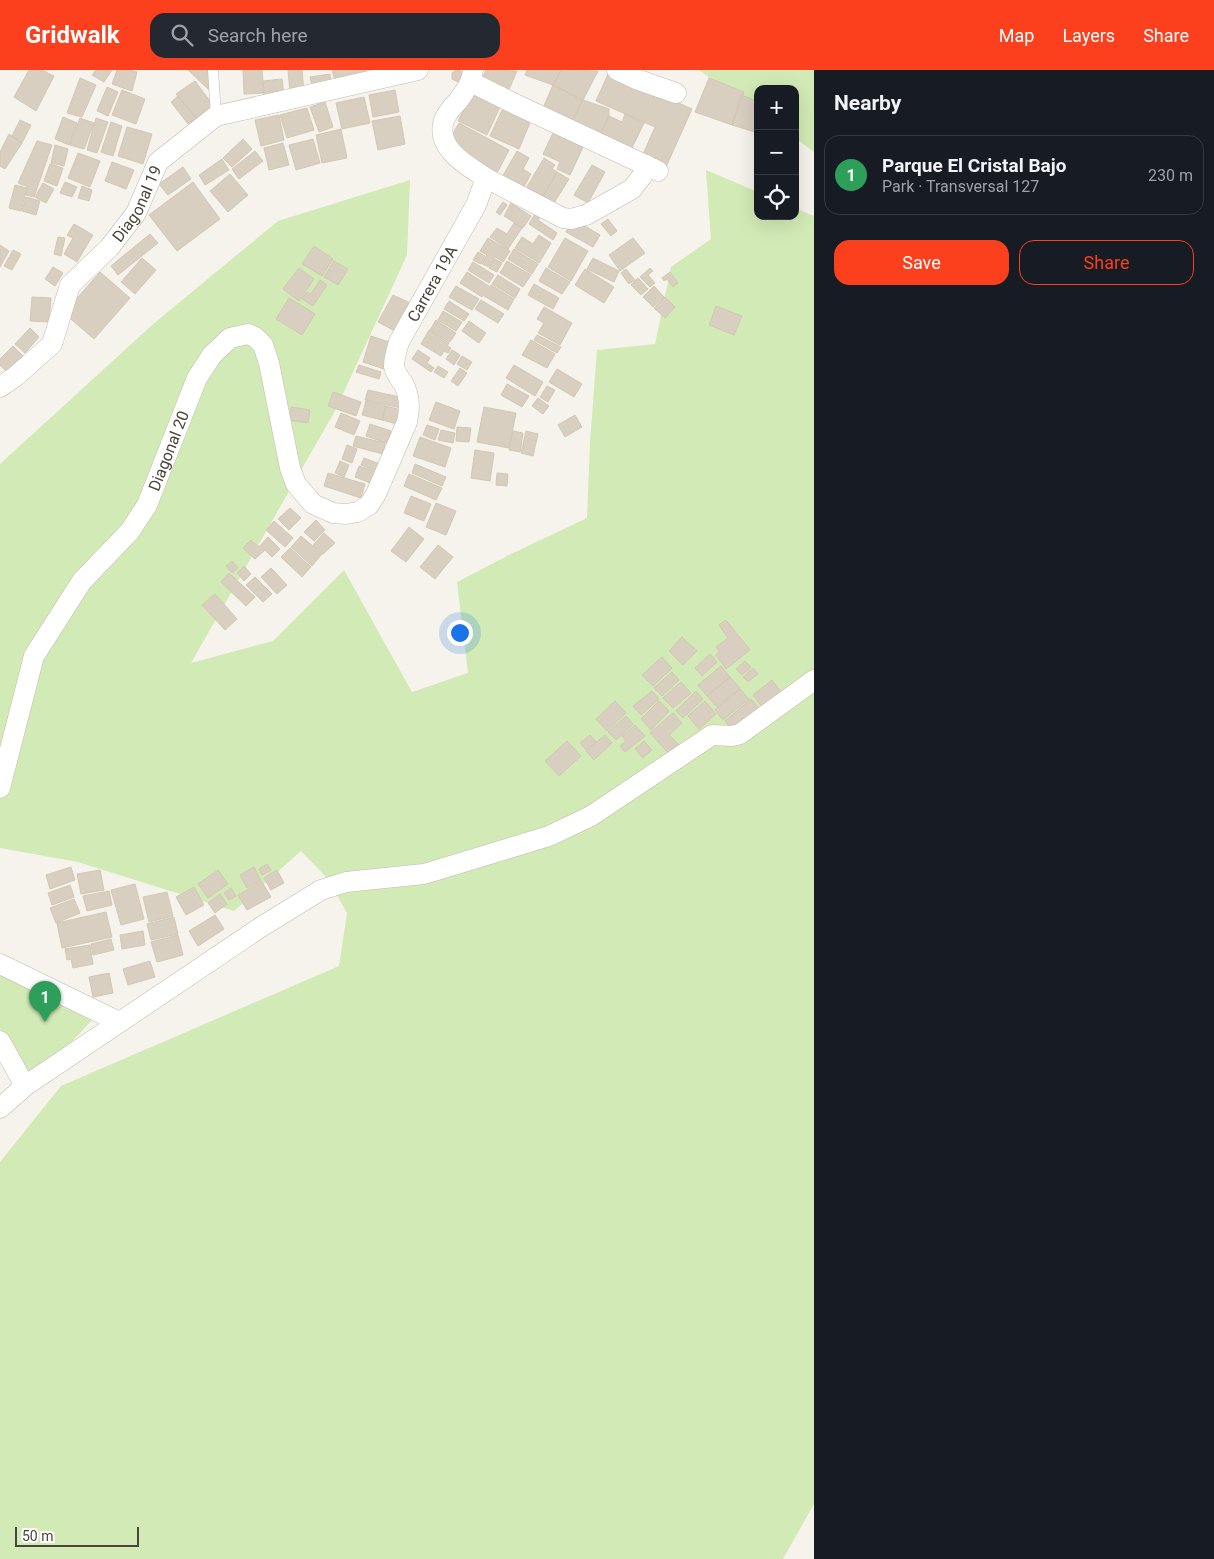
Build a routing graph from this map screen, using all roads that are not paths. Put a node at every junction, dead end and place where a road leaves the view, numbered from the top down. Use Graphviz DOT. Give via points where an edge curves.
graph roads {
  1 [pos="213,70"];
  2 [pos="418,70"];
  3 [pos="617,70"];
  4 [pos="472,76"];
  5 [pos="676,93"];
  6 [pos="216,116"];
  7 [pos="486,178"];
  8 [pos="0,387"];
  9 [pos="358,512"];
  10 [pos="814,680"];
  11 [pos="0,788"];
  12 [pos="0,964"];
  13 [pos="120,1022"];
  14 [pos="0,1040"];
  15 [pos="25,1086"];
  16 [pos="0,1108"];
  1 -- 6 [label="lane"];
  2 -- 6 [label="street, Diagonal 19"];
  3 -- 5 [label="street"];
  4 -- 7 [label="street" via="445,118 442,131 453,154"];
  4 -- 7 [label="street" via="511,102 652,168 632,189 586,215 571,219 563,218"];
  6 -- 8 [label="street, Diagonal 19" via="158,162 136,213 109,248 70,285 52,344"];
  7 -- 9 [label="street, Carrera 19A" via="476,205 399,342 394,366 404,386 410,411 376,494"];
  9 -- 11 [label="street, Diagonal 20" via="333,513 321,508 296,484 263,345 248,334 230,338 212,354 196,378 147,505 130,531 82,581 34,656"];
  10 -- 13 [label="street" via="740,734 712,735 591,816 550,836 424,874 346,882 321,890 261,926"];
  12 -- 13 [label="street"];
  13 -- 15 [label="street"];
  14 -- 15 [label="street"];
  15 -- 16 [label="street"];
}
